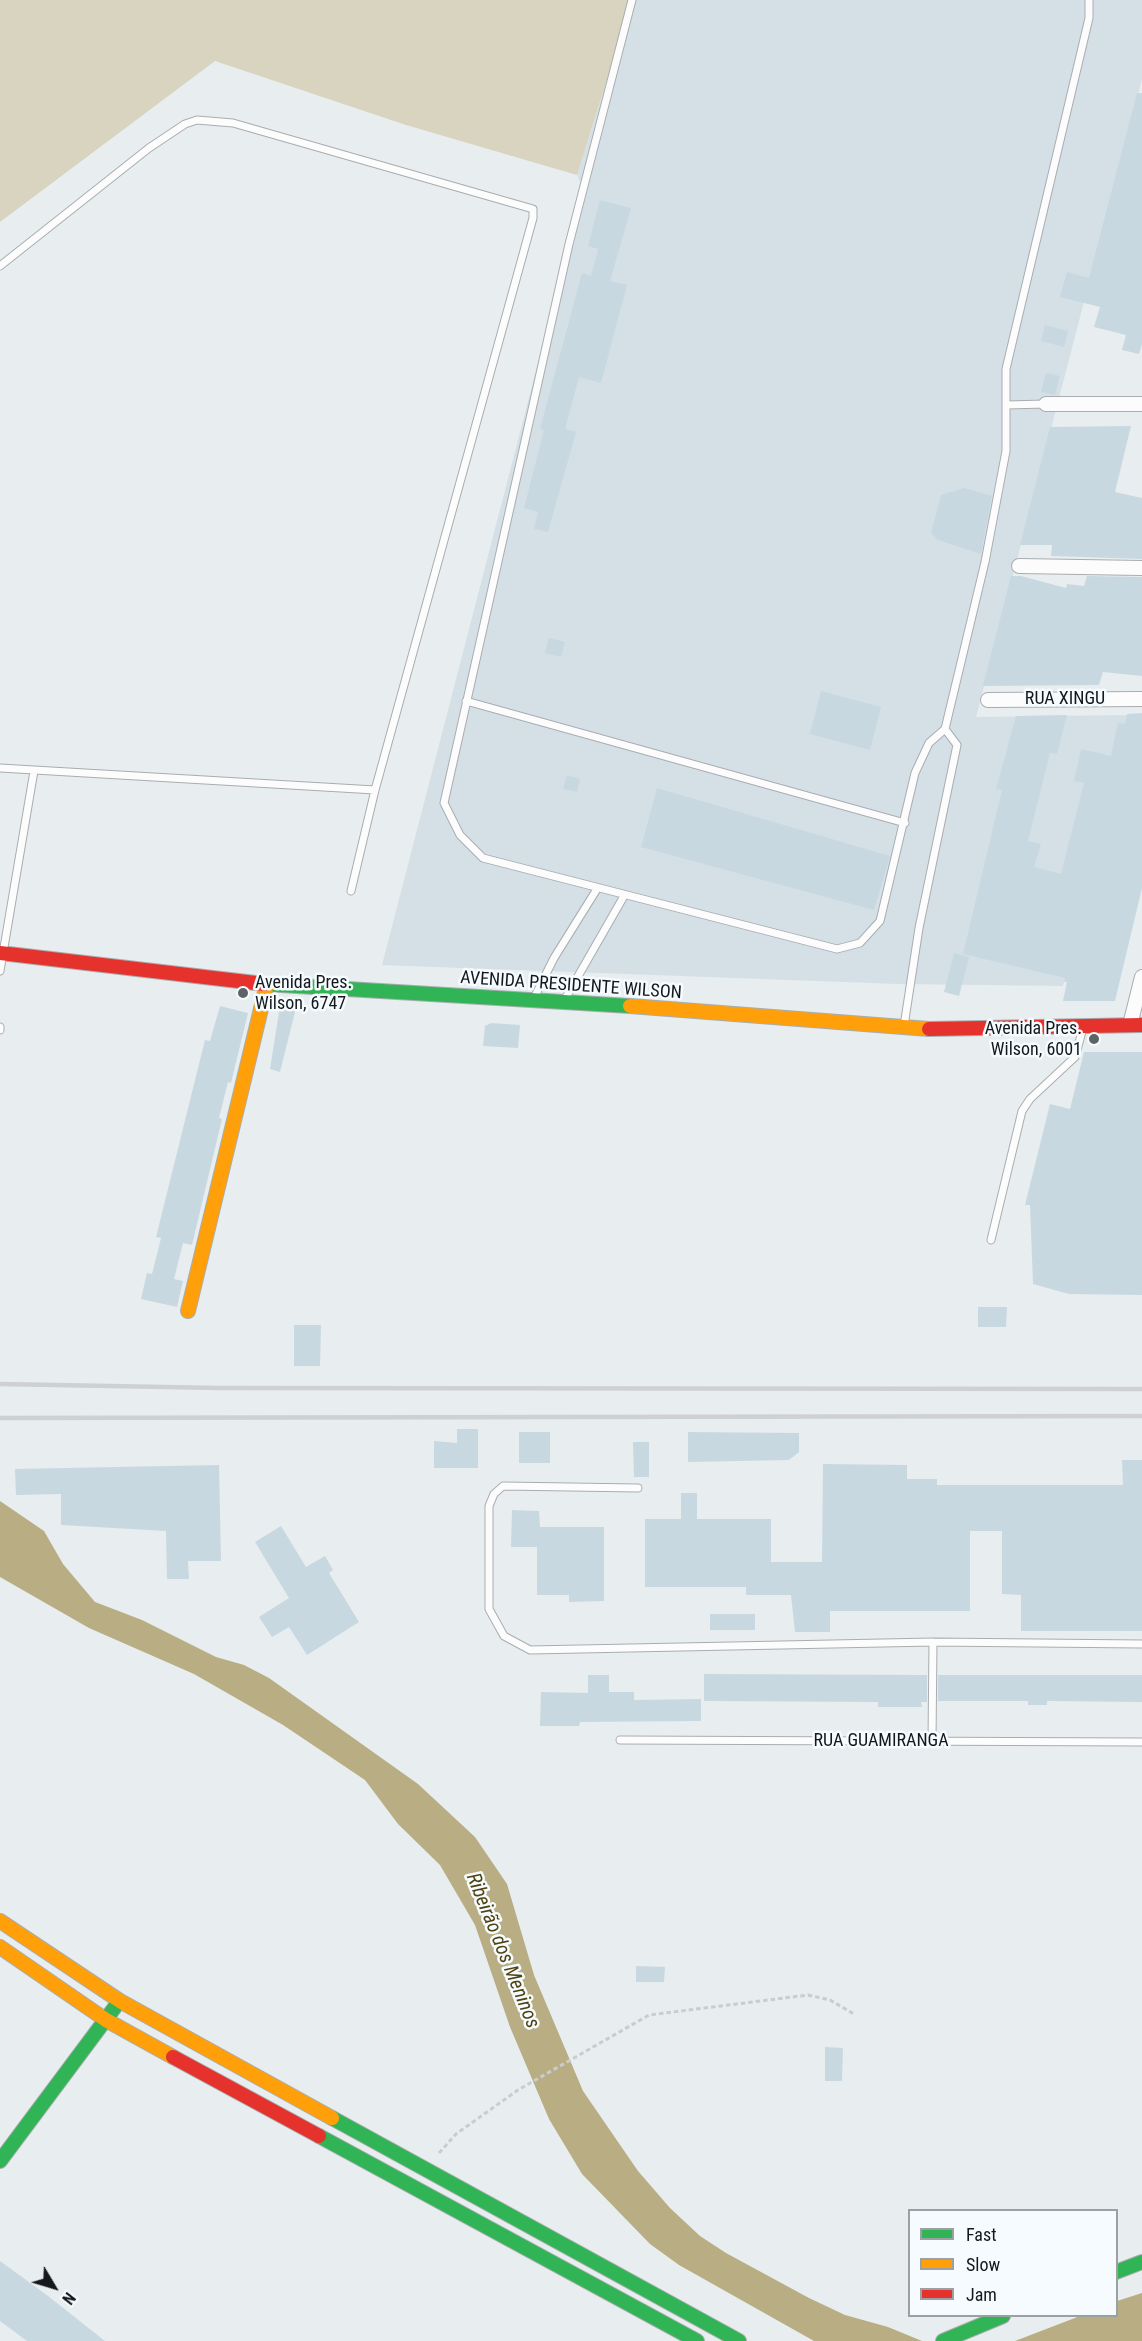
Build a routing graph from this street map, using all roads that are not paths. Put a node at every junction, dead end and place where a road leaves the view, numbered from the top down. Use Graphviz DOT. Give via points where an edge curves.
graph roads {
  1 [pos="632,0"];
  2 [pos="1089,0"];
  3 [pos="0,266"];
  4 [pos="1046,404"];
  5 [pos="1142,404"];
  6 [pos="1006,405"];
  7 [pos="1019,566"];
  8 [pos="1142,568"];
  9 [pos="1142,699"];
  10 [pos="987,700"];
  11 [pos="466,701"];
  12 [pos="945,729"];
  13 [pos="0,768"];
  14 [pos="34,771"];
  15 [pos="375,790"];
  16 [pos="906,823"];
  17 [pos="597,889"];
  18 [pos="351,891"];
  19 [pos="624,896"];
  20 [pos="2,953"];
  21 [pos="0,971"];
  22 [pos="1142,977"];
  23 [pos="267,984"];
  24 [pos="532,1001"];
  25 [pos="562,1004"];
  26 [pos="1083,1025"];
  27 [pos="1136,1025"];
  28 [pos="904,1029"];
  29 [pos="992,1240"];
  30 [pos="188,1311"];
  31 [pos="638,1488"];
  32 [pos="933,1642"];
  33 [pos="1142,1644"];
  34 [pos="620,1740"];
  35 [pos="932,1741"];
  36 [pos="1142,1742"];
  37 [pos="0,1921"];
  38 [pos="0,1947"];
  39 [pos="120,2001"];
  40 [pos="106,2020"];
  41 [pos="0,2161"];
  42 [pos="1142,2262"];
  43 [pos="1118,2271"];
  44 [pos="1001,2317"];
  45 [pos="697,2341"];
  46 [pos="738,2341"];
  47 [pos="943,2341"];
  1 -- 11 [label="lane" via="569,244"];
  2 -- 6 [label="lane" via="1089,18 1006,369"];
  3 -- 15 [label="lane" via="149,148 197,120 234,123 533,210"];
  4 -- 5 [label="street"];
  4 -- 6 [label="lane"];
  6 -- 12 [label="lane" via="1006,450 985,562"];
  7 -- 8 [label="street"];
  9 -- 10 [label="street, RUA XINGU"];
  11 -- 16 [label="lane"];
  11 -- 17 [label="lane" via="444,803 460,835 483,858"];
  12 -- 16 [label="lane" via="929,742 915,773"];
  12 -- 28 [label="lane" via="957,745 919,928"];
  13 -- 14 [label="lane"];
  14 -- 15 [label="lane"];
  14 -- 20 [label="lane"];
  15 -- 18 [label="lane"];
  16 -- 19 [label="lane" via="880,921 860,943 837,950"];
  17 -- 19 [label="lane"];
  17 -- 24 [label="lane"];
  19 -- 25 [label="lane"];
  20 -- 21 [label="lane"];
  20 -- 23 [label="main road, AVENIDA PRESIDENTE WILSON"];
  22 -- 27 [label="street"];
  23 -- 24 [label="main road, AVENIDA PRESIDENTE WILSON"];
  23 -- 30 [label="main road"];
  24 -- 25 [label="main road, AVENIDA PRESIDENTE WILSON"];
  25 -- 28 [label="main road, AVENIDA PRESIDENTE WILSON"];
  26 -- 27 [label="main road, AVENIDA PRESIDENTE WILSON"];
  26 -- 28 [label="main road, AVENIDA PRESIDENTE WILSON"];
  26 -- 29 [label="lane" via="1075,1057 1022,1111"];
  31 -- 32 [label="lane" via="503,1486 494,1494 489,1506 489,1609 504,1636 530,1650"];
  32 -- 33 [label="lane"];
  32 -- 35 [label="lane"];
  34 -- 35 [label="lane, RUA GUAMIRANGA"];
  35 -- 36 [label="lane, RUA GUAMIRANGA"];
  37 -- 39 [label="main road"];
  38 -- 40 [label="main road"];
  39 -- 40 [label="main road"];
  39 -- 46 [label="main road"];
  40 -- 41 [label="main road"];
  40 -- 45 [label="main road"];
  42 -- 43 [label="main road"];
  44 -- 47 [label="main road"];
}
